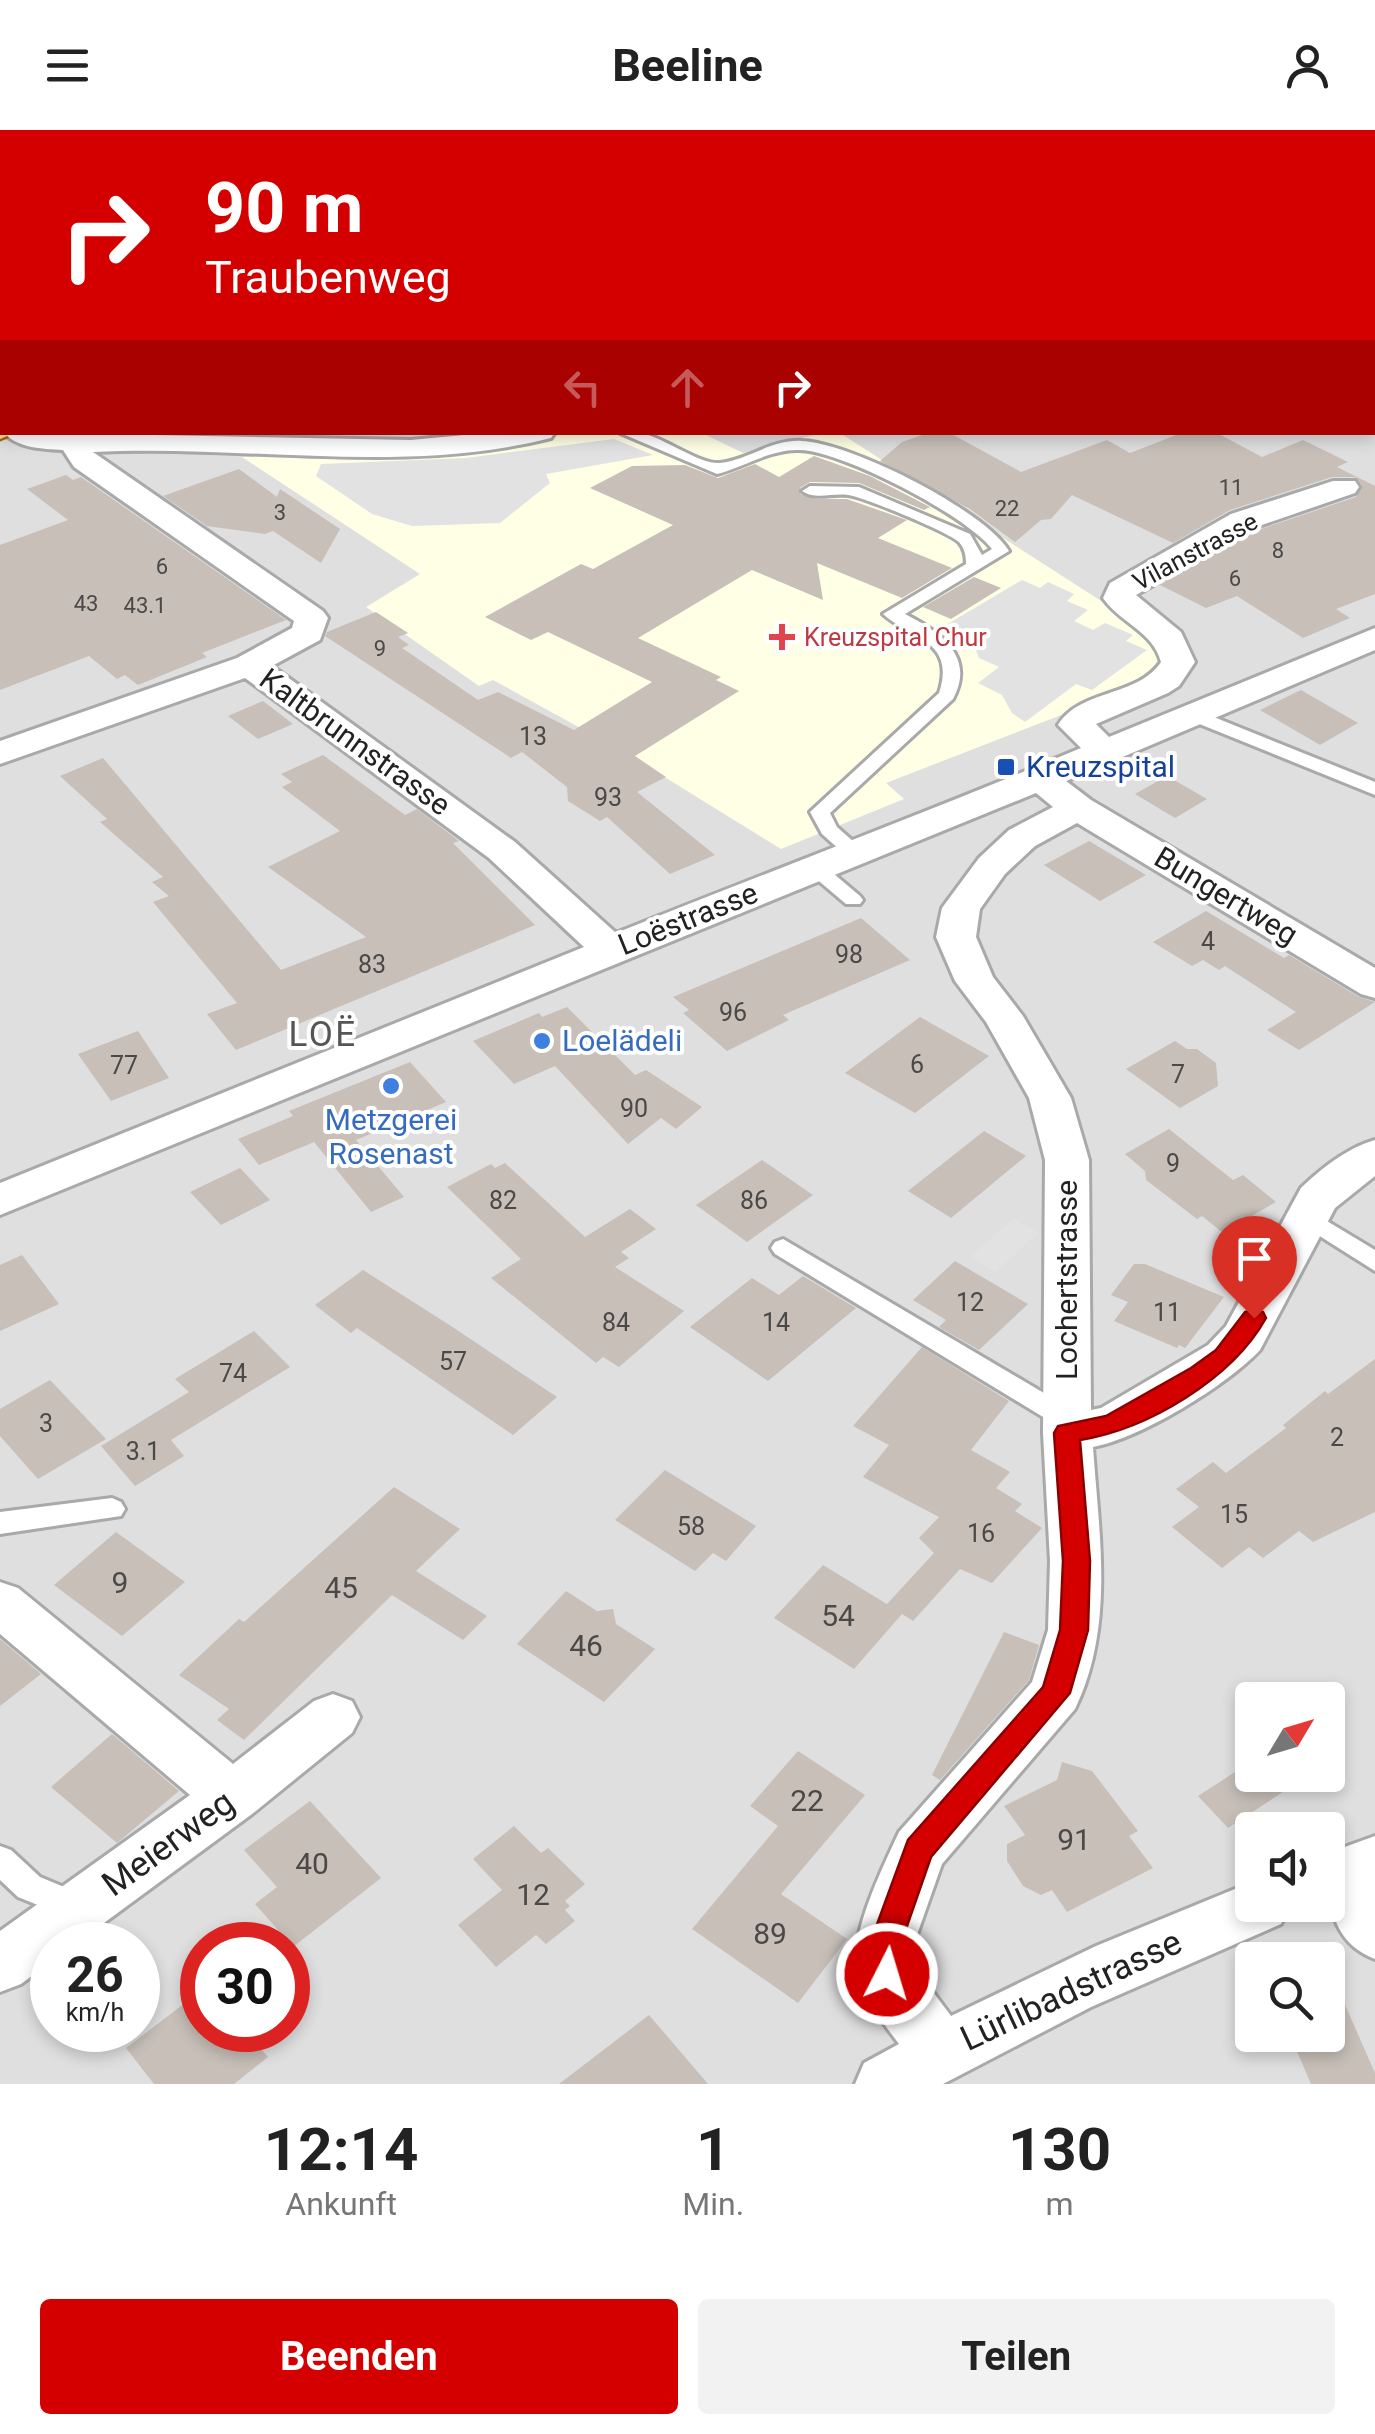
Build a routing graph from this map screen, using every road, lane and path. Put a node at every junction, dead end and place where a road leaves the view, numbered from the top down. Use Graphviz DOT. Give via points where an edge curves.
graph roads {
  1 [pos="25,435"];
  2 [pos="522,435"];
  3 [pos="632,435"];
  4 [pos="261,439"];
  5 [pos="79,442"];
  6 [pos="1344,487"];
  7 [pos="810,491"];
  8 [pos="974,566"];
  9 [pos="1375,638"];
  10 [pos="250,665"];
  11 [pos="1189,713"];
  12 [pos="1102,749"];
  13 [pos="0,752"];
  14 [pos="1038,777"];
  15 [pos="1375,789"];
  16 [pos="1078,808"];
  17 [pos="856,854"];
  18 [pos="814,867"];
  19 [pos="853,900"];
  20 [pos="611,950"];
  21 [pos="1375,984"];
  22 [pos="1375,1155"];
  23 [pos="0,1200"];
  24 [pos="1307,1216"];
  25 [pos="784,1248"];
  26 [pos="1375,1262"];
  27 [pos="1067,1426"];
  28 [pos="112,1510"];
  29 [pos="0,1523"];
  30 [pos="0,1603"];
  31 [pos="333,1717"];
  32 [pos="232,1797"];
  33 [pos="0,1860"];
  34 [pos="1347,1872"];
  35 [pos="79,1908"];
  36 [pos="1235,1915"];
  37 [pos="1375,1932"];
  38 [pos="0,1965"];
  39 [pos="941,2052"];
  40 [pos="886,2084"];
  1 -- 5 [label="street"];
  2 -- 4 [label="street" via="437,448"];
  3 -- 8 [label="lane" via="717,469 778,449 818,447 900,480 995,541 1001,551"];
  4 -- 5 [label="street"];
  5 -- 10 [label="street, Kaltbrunnstrasse" via="86,461 311,618 308,633"];
  6 -- 12 [label="street, Vilanstrasse" via="1242,521 1122,590 1124,606 1176,645 1178,662 1156,686 1080,718 1080,732"];
  7 -- 8 [label="lane" via="853,490 943,527 964,538"];
  8 -- 17 [label="lane" via="892,614 947,651 954,680 947,696 820,812"];
  9 -- 11 [label="street, Loëstrasse"];
  10 -- 13 [label="street"];
  10 -- 20 [label="street, Kaltbrunnstrasse" via="502,850"];
  11 -- 12 [label="street, Loëstrasse"];
  11 -- 15 [label="lane"];
  12 -- 14 [label="street, Loëstrasse"];
  14 -- 16 [label="street"];
  14 -- 17 [label="street, Loëstrasse"];
  16 -- 21 [label="street, Bungertweg"];
  16 -- 27 [label="street, Lochertstrasse" via="1022,838 992,866 960,908 956,938 975,981 1029,1057 1061,1131 1067,1160"];
  17 -- 18 [label="street, Loëstrasse"];
  18 -- 19 [label="lane"];
  18 -- 20 [label="street, Loëstrasse"];
  20 -- 23 [label="street, Loëstrasse"];
  22 -- 24 [label="street" via="1334,1181"];
  24 -- 26 [label="lane"];
  24 -- 27 [label="street" via="1243,1338 1225,1357 1112,1425"];
  25 -- 27 [label="lane"];
  27 -- 39 [label="street, Lochertstrasse" via="1074,1630 1056,1693 919,1850 884,1946 894,1988"];
  28 -- 29 [label="lane"];
  30 -- 32 [label="street"];
  31 -- 32 [label="street, Meierweg"];
  32 -- 35 [label="street, Meierweg"];
  33 -- 35 [label="lane" via="29,1887"];
  34 -- 37 [label="street"];
  35 -- 38 [label="street, Meierweg"];
  36 -- 39 [label="street, Lürlibadstrasse"];
  39 -- 40 [label="street, Lürlibadstrasse"];
}
